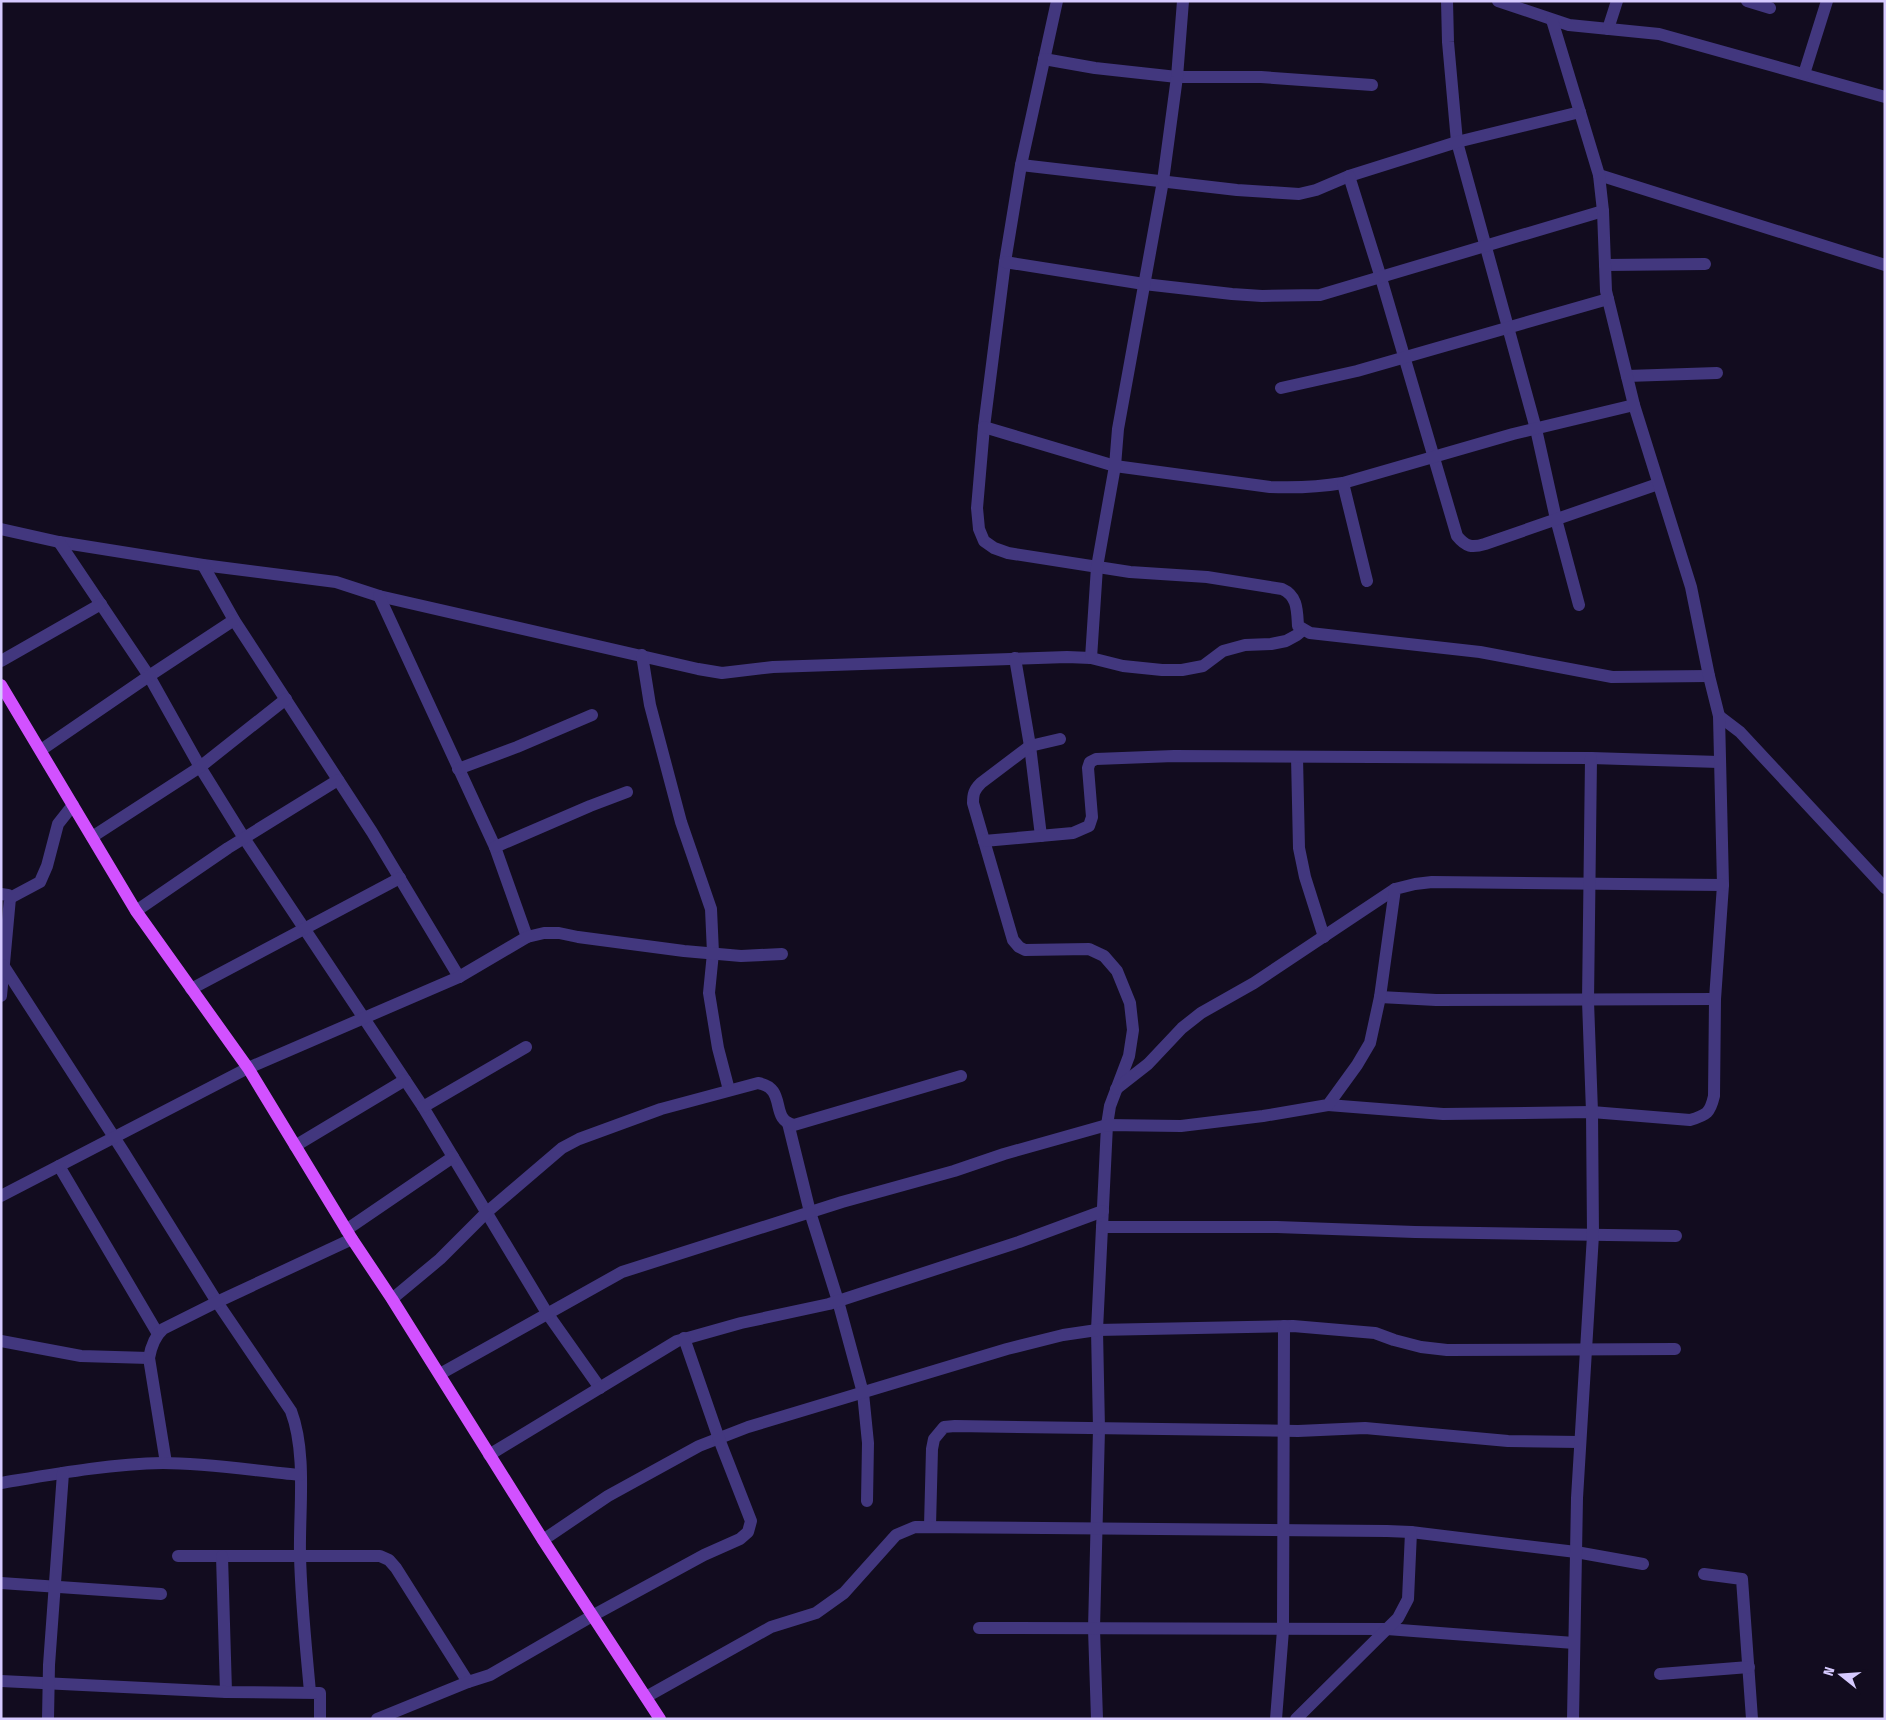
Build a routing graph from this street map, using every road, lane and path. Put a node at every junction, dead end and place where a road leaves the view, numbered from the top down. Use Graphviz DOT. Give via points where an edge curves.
graph roads {
  1 [pos="1057,1"];
  2 [pos="1183,1"];
  3 [pos="1446,1"];
  4 [pos="1498,1"];
  5 [pos="1617,1"];
  6 [pos="1748,1"];
  7 [pos="1827,1"];
  8 [pos="1770,8"];
  9 [pos="1552,20"];
  10 [pos="1608,29"];
  11 [pos="1044,59"];
  12 [pos="1804,74"];
  13 [pos="1177,77"];
  14 [pos="1372,85"];
  15 [pos="1885,97"];
  16 [pos="1580,112"];
  17 [pos="1457,142"];
  18 [pos="1021,166"];
  19 [pos="1599,175"];
  20 [pos="1349,176"];
  21 [pos="1163,181"];
  22 [pos="1603,211"];
  23 [pos="1487,246"];
  24 [pos="1005,262"];
  25 [pos="1705,264"];
  26 [pos="1885,265"];
  27 [pos="1605,266"];
  28 [pos="1381,278"];
  29 [pos="1144,284"];
  30 [pos="1608,298"];
  31 [pos="1507,328"];
  32 [pos="1404,357"];
  33 [pos="1717,373"];
  34 [pos="1627,376"];
  35 [pos="1281,388"];
  36 [pos="1634,405"];
  37 [pos="984,427"];
  38 [pos="1536,429"];
  39 [pos="1433,457"];
  40 [pos="1115,466"];
  41 [pos="1343,484"];
  42 [pos="1658,484"];
  43 [pos="1556,519"];
  44 [pos="1,530"];
  45 [pos="59,542"];
  46 [pos="204,565"];
  47 [pos="1097,567"];
  48 [pos="1367,582"];
  49 [pos="379,596"];
  50 [pos="101,604"];
  51 [pos="1579,605"];
  52 [pos="234,620"];
  53 [pos="1303,630"];
  54 [pos="642,655"];
  55 [pos="1015,658"];
  56 [pos="1091,658"];
  57 [pos="1,661"];
  58 [pos="149,676"];
  59 [pos="1709,676"];
  60 [pos="1,685"];
  61 [pos="286,699"];
  62 [pos="592,715"];
  63 [pos="1719,716"];
  64 [pos="1060,739"];
  65 [pos="1030,746"];
  66 [pos="41,750"];
  67 [pos="1297,757"];
  68 [pos="1591,758"];
  69 [pos="1719,762"];
  70 [pos="200,767"];
  71 [pos="458,768"];
  72 [pos="338,780"];
  73 [pos="627,792"];
  74 [pos="73,805"];
  75 [pos="1041,836"];
  76 [pos="92,837"];
  77 [pos="244,838"];
  78 [pos="984,841"];
  79 [pos="496,847"];
  80 [pos="400,878"];
  81 [pos="1590,883"];
  82 [pos="1723,885"];
  83 [pos="1885,888"];
  84 [pos="1395,889"];
  85 [pos="6,896"];
  86 [pos="136,911"];
  87 [pos="304,928"];
  88 [pos="527,937"];
  89 [pos="1324,937"];
  90 [pos="713,953"];
  91 [pos="782,954"];
  92 [pos="3,965"];
  93 [pos="459,977"];
  94 [pos="191,988"];
  95 [pos="1,996"];
  96 [pos="1380,997"];
  97 [pos="1715,999"];
  98 [pos="1588,1001"];
  99 [pos="364,1018"];
  100 [pos="526,1047"];
  101 [pos="248,1068"];
  102 [pos="961,1076"];
  103 [pos="405,1080"];
  104 [pos="1116,1089"];
  105 [pos="729,1090"];
  106 [pos="1328,1105"];
  107 [pos="423,1107"];
  108 [pos="1592,1112"];
  109 [pos="788,1124"];
  110 [pos="1107,1126"];
  111 [pos="114,1138"];
  112 [pos="295,1146"];
  113 [pos="454,1157"];
  114 [pos="59,1166"];
  115 [pos="1,1196"];
  116 [pos="1103,1211"];
  117 [pos="487,1212"];
  118 [pos="810,1212"];
  119 [pos="1102,1227"];
  120 [pos="349,1235"];
  121 [pos="1592,1235"];
  122 [pos="1676,1236"];
  123 [pos="392,1299"];
  124 [pos="838,1301"];
  125 [pos="217,1302"];
  126 [pos="547,1313"];
  127 [pos="1284,1326"];
  128 [pos="1096,1330"];
  129 [pos="158,1334"];
  130 [pos="684,1338"];
  131 [pos="1,1341"];
  132 [pos="1675,1349"];
  133 [pos="1586,1350"];
  134 [pos="149,1358"];
  135 [pos="440,1374"];
  136 [pos="600,1388"];
  137 [pos="863,1393"];
  138 [pos="1099,1429"];
  139 [pos="1283,1431"];
  140 [pos="719,1439"];
  141 [pos="1580,1442"];
  142 [pos="489,1455"];
  143 [pos="166,1463"];
  144 [pos="63,1472"];
  145 [pos="300,1475"];
  146 [pos="1,1483"];
  147 [pos="867,1500"];
  148 [pos="930,1526"];
  149 [pos="1098,1528"];
  150 [pos="1284,1529"];
  151 [pos="1411,1532"];
  152 [pos="543,1540"];
  153 [pos="1576,1552"];
  154 [pos="178,1556"];
  155 [pos="222,1556"];
  156 [pos="300,1557"];
  157 [pos="1643,1564"];
  158 [pos="1704,1574"];
  159 [pos="1,1583"];
  160 [pos="56,1586"];
  161 [pos="160,1594"];
  162 [pos="592,1616"];
  163 [pos="979,1628"];
  164 [pos="1094,1629"];
  165 [pos="1387,1629"];
  166 [pos="1283,1630"];
  167 [pos="1574,1643"];
  168 [pos="1749,1668"];
  169 [pos="1660,1674"];
  170 [pos="1,1680"];
  171 [pos="468,1682"];
  172 [pos="48,1683"];
  173 [pos="226,1692"];
  174 [pos="310,1692"];
  175 [pos="646,1697"];
  176 [pos="658,1718"];
  177 [pos="48,1719"];
  178 [pos="320,1719"];
  179 [pos="377,1719"];
  180 [pos="1097,1719"];
  181 [pos="1276,1719"];
  182 [pos="1296,1719"];
  183 [pos="1573,1719"];
  184 [pos="1752,1719"];
  1 -- 11 [label="street"];
  2 -- 13 [label="street"];
  3 -- 17 [label="street"];
  4 -- 9 [label="street"];
  5 -- 10 [label="street"];
  6 -- 8 [label="street"];
  7 -- 12 [label="street"];
  9 -- 10 [label="street"];
  9 -- 16 [label="street"];
  10 -- 12 [label="street" via="1659,34"];
  11 -- 13 [label="street"];
  11 -- 18 [label="street"];
  12 -- 15 [label="street"];
  13 -- 14 [label="street" via="1261,77"];
  13 -- 21 [label="street"];
  16 -- 17 [label="street"];
  16 -- 19 [label="street"];
  17 -- 20 [label="street"];
  17 -- 23 [label="street"];
  18 -- 21 [label="street"];
  18 -- 24 [label="street"];
  19 -- 22 [label="street"];
  19 -- 26 [label="street"];
  20 -- 21 [label="street" via="1299,194"];
  20 -- 28 [label="street"];
  21 -- 29 [label="street"];
  22 -- 23 [label="street"];
  22 -- 27 [label="street"];
  23 -- 28 [label="street"];
  23 -- 31 [label="street"];
  24 -- 29 [label="street"];
  24 -- 37 [label="street"];
  25 -- 27 [label="street"];
  27 -- 30 [label="street"];
  28 -- 29 [label="street" via="1320,294 1296,296 1232,294"];
  28 -- 32 [label="street"];
  29 -- 40 [label="street" via="1118,429"];
  30 -- 31 [label="street"];
  30 -- 34 [label="street"];
  31 -- 32 [label="street"];
  31 -- 38 [label="street"];
  32 -- 35 [label="street"];
  32 -- 39 [label="street"];
  33 -- 34 [label="street"];
  34 -- 36 [label="street"];
  36 -- 38 [label="street"];
  36 -- 42 [label="street"];
  37 -- 40 [label="street"];
  37 -- 47 [label="street" via="977,508 984,541 1008,553"];
  38 -- 39 [label="street"];
  38 -- 43 [label="street"];
  39 -- 41 [label="street"];
  39 -- 43 [label="street" via="1457,536 1464,545 1474,548"];
  40 -- 41 [label="street" via="1270,487"];
  40 -- 47 [label="street"];
  41 -- 48 [label="street"];
  42 -- 43 [label="street"];
  42 -- 59 [label="street" via="1691,587"];
  43 -- 51 [label="street"];
  44 -- 45 [label="street"];
  45 -- 46 [label="street"];
  45 -- 50 [label="street"];
  46 -- 49 [label="street" via="336,582"];
  46 -- 52 [label="street"];
  47 -- 53 [label="street" via="1208,577 1282,589 1296,601 1298,626"];
  47 -- 56 [label="street"];
  49 -- 54 [label="street"];
  49 -- 71 [label="street"];
  50 -- 57 [label="street"];
  50 -- 58 [label="street"];
  52 -- 58 [label="street"];
  52 -- 61 [label="street"];
  53 -- 56 [label="street" via="1286,640 1245,645 1224,652 1203,666 1182,670 1124,666"];
  53 -- 59 [label="street" via="1480,652 1612,677"];
  54 -- 55 [label="street" via="722,673 773,667"];
  54 -- 90 [label="street" via="650,705 679,813 711,909"];
  55 -- 56 [label="street"];
  55 -- 65 [label="street"];
  58 -- 66 [label="street"];
  58 -- 70 [label="street"];
  59 -- 63 [label="street"];
  60 -- 66 [label="main road"];
  61 -- 70 [label="street"];
  61 -- 72 [label="street"];
  62 -- 71 [label="street"];
  63 -- 69 [label="street"];
  63 -- 83 [label="street" via="1740,732"];
  64 -- 65 [label="street"];
  65 -- 75 [label="street"];
  65 -- 78 [label="street" via="975,789 973,803"];
  66 -- 74 [label="main road"];
  67 -- 68 [label="street"];
  67 -- 75 [label="street" via="1096,759 1088,768 1092,817 1089,826 1073,832"];
  67 -- 89 [label="street" via="1299,848"];
  68 -- 69 [label="street"];
  68 -- 81 [label="street"];
  69 -- 82 [label="street"];
  70 -- 76 [label="street"];
  70 -- 77 [label="street"];
  71 -- 79 [label="street"];
  72 -- 77 [label="street"];
  72 -- 80 [label="street"];
  73 -- 79 [label="street"];
  74 -- 76 [label="main road"];
  74 -- 85 [label="street" via="58,824 40,882"];
  75 -- 78 [label="street"];
  76 -- 86 [label="main road"];
  77 -- 86 [label="street"];
  77 -- 87 [label="street"];
  78 -- 104 [label="street" via="1013,940 1019,947 1032,951 1089,949 1104,956 1117,971 1130,1003 1133,1030 1129,1056"];
  79 -- 88 [label="street"];
  80 -- 87 [label="street"];
  80 -- 93 [label="street"];
  81 -- 82 [label="street"];
  81 -- 84 [label="street" via="1432,882"];
  81 -- 98 [label="street"];
  82 -- 97 [label="street"];
  84 -- 89 [label="street"];
  84 -- 96 [label="street"];
  85 -- 92 [label="street"];
  86 -- 94 [label="main road"];
  87 -- 94 [label="street"];
  87 -- 99 [label="street"];
  88 -- 90 [label="street" via="559,933"];
  88 -- 93 [label="street"];
  89 -- 104 [label="street" via="1201,1013 1148,1064"];
  90 -- 91 [label="street" via="740,956"];
  90 -- 105 [label="street" via="709,993"];
  92 -- 95 [label="street"];
  92 -- 111 [label="street"];
  93 -- 99 [label="street"];
  94 -- 101 [label="main road"];
  96 -- 98 [label="street"];
  96 -- 106 [label="street" via="1370,1043"];
  97 -- 98 [label="street"];
  97 -- 108 [label="street" via="1711,1110 1690,1120"];
  98 -- 108 [label="street"];
  99 -- 101 [label="street"];
  99 -- 103 [label="street"];
  100 -- 107 [label="street"];
  101 -- 111 [label="street"];
  101 -- 112 [label="main road"];
  102 -- 109 [label="street" via="794,1125"];
  103 -- 107 [label="street"];
  103 -- 112 [label="street"];
  104 -- 110 [label="street"];
  105 -- 109 [label="street" via="750,1085 772,1088"];
  105 -- 117 [label="street" via="661,1109 579,1139 562,1148"];
  106 -- 108 [label="street" via="1443,1114"];
  106 -- 110 [label="street" via="1181,1126"];
  107 -- 113 [label="street"];
  108 -- 121 [label="street"];
  109 -- 118 [label="street"];
  110 -- 116 [label="street"];
  110 -- 118 [label="street"];
  111 -- 114 [label="street"];
  111 -- 125 [label="street"];
  112 -- 120 [label="main road"];
  113 -- 117 [label="street"];
  113 -- 120 [label="street"];
  114 -- 115 [label="street"];
  114 -- 129 [label="street"];
  116 -- 119 [label="street"];
  116 -- 124 [label="street"];
  117 -- 123 [label="street" via="440,1259"];
  117 -- 126 [label="street"];
  118 -- 124 [label="street"];
  118 -- 126 [label="street" via="622,1272"];
  119 -- 121 [label="street" via="1277,1227"];
  119 -- 128 [label="street"];
  120 -- 123 [label="main road"];
  120 -- 125 [label="street"];
  121 -- 122 [label="street"];
  121 -- 133 [label="street"];
  123 -- 135 [label="main road"];
  124 -- 130 [label="street"];
  124 -- 137 [label="street"];
  125 -- 129 [label="street"];
  125 -- 145 [label="street" via="291,1411 297,1427"];
  126 -- 135 [label="street"];
  126 -- 136 [label="street"];
  127 -- 128 [label="street"];
  127 -- 133 [label="street" via="1374,1333 1421,1347 1447,1350"];
  127 -- 139 [label="street"];
  128 -- 137 [label="street" via="1007,1349"];
  128 -- 138 [label="street"];
  129 -- 134 [label="street"];
  130 -- 136 [label="street"];
  130 -- 140 [label="street"];
  131 -- 134 [label="street" via="81,1356"];
  132 -- 133 [label="street"];
  133 -- 141 [label="street"];
  134 -- 143 [label="street"];
  135 -- 142 [label="main road"];
  136 -- 142 [label="street"];
  137 -- 140 [label="street" via="748,1427"];
  137 -- 147 [label="street" via="868,1443"];
  138 -- 139 [label="street"];
  138 -- 148 [label="street" via="944,1427 934,1439 932,1449"];
  138 -- 149 [label="street"];
  139 -- 141 [label="street" via="1365,1428 1508,1441"];
  139 -- 150 [label="street"];
  140 -- 152 [label="street" via="699,1446 608,1496"];
  140 -- 162 [label="street" via="751,1521 748,1532"];
  141 -- 153 [label="street"];
  142 -- 152 [label="main road"];
  143 -- 144 [label="street"];
  143 -- 145 [label="street"];
  144 -- 146 [label="street"];
  144 -- 160 [label="street"];
  145 -- 156 [label="street"];
  148 -- 149 [label="street"];
  148 -- 175 [label="street" via="915,1527 896,1535 844,1593 816,1613 771,1627"];
  149 -- 150 [label="street"];
  149 -- 164 [label="street"];
  150 -- 151 [label="street"];
  150 -- 166 [label="street"];
  151 -- 153 [label="street"];
  151 -- 165 [label="street" via="1408,1599 1398,1618"];
  152 -- 162 [label="main road"];
  153 -- 157 [label="street"];
  153 -- 167 [label="street"];
  154 -- 155 [label="street"];
  155 -- 156 [label="street"];
  155 -- 173 [label="street"];
  156 -- 171 [label="street" via="374,1555 388,1560"];
  156 -- 174 [label="street"];
  158 -- 168 [label="street" via="1742,1579"];
  159 -- 160 [label="street"];
  160 -- 161 [label="street"];
  160 -- 172 [label="street"];
  162 -- 171 [label="street" via="490,1675"];
  162 -- 175 [label="main road"];
  163 -- 164 [label="street"];
  164 -- 166 [label="street"];
  164 -- 180 [label="street"];
  165 -- 166 [label="street"];
  165 -- 167 [label="street"];
  165 -- 182 [label="street"];
  166 -- 181 [label="street"];
  167 -- 183 [label="street"];
  168 -- 169 [label="street"];
  168 -- 184 [label="street"];
  170 -- 172 [label="street"];
  171 -- 179 [label="street"];
  172 -- 173 [label="street"];
  172 -- 177 [label="street"];
  173 -- 174 [label="street"];
  174 -- 178 [label="street" via="320,1693"];
  175 -- 176 [label="main road"];
}
